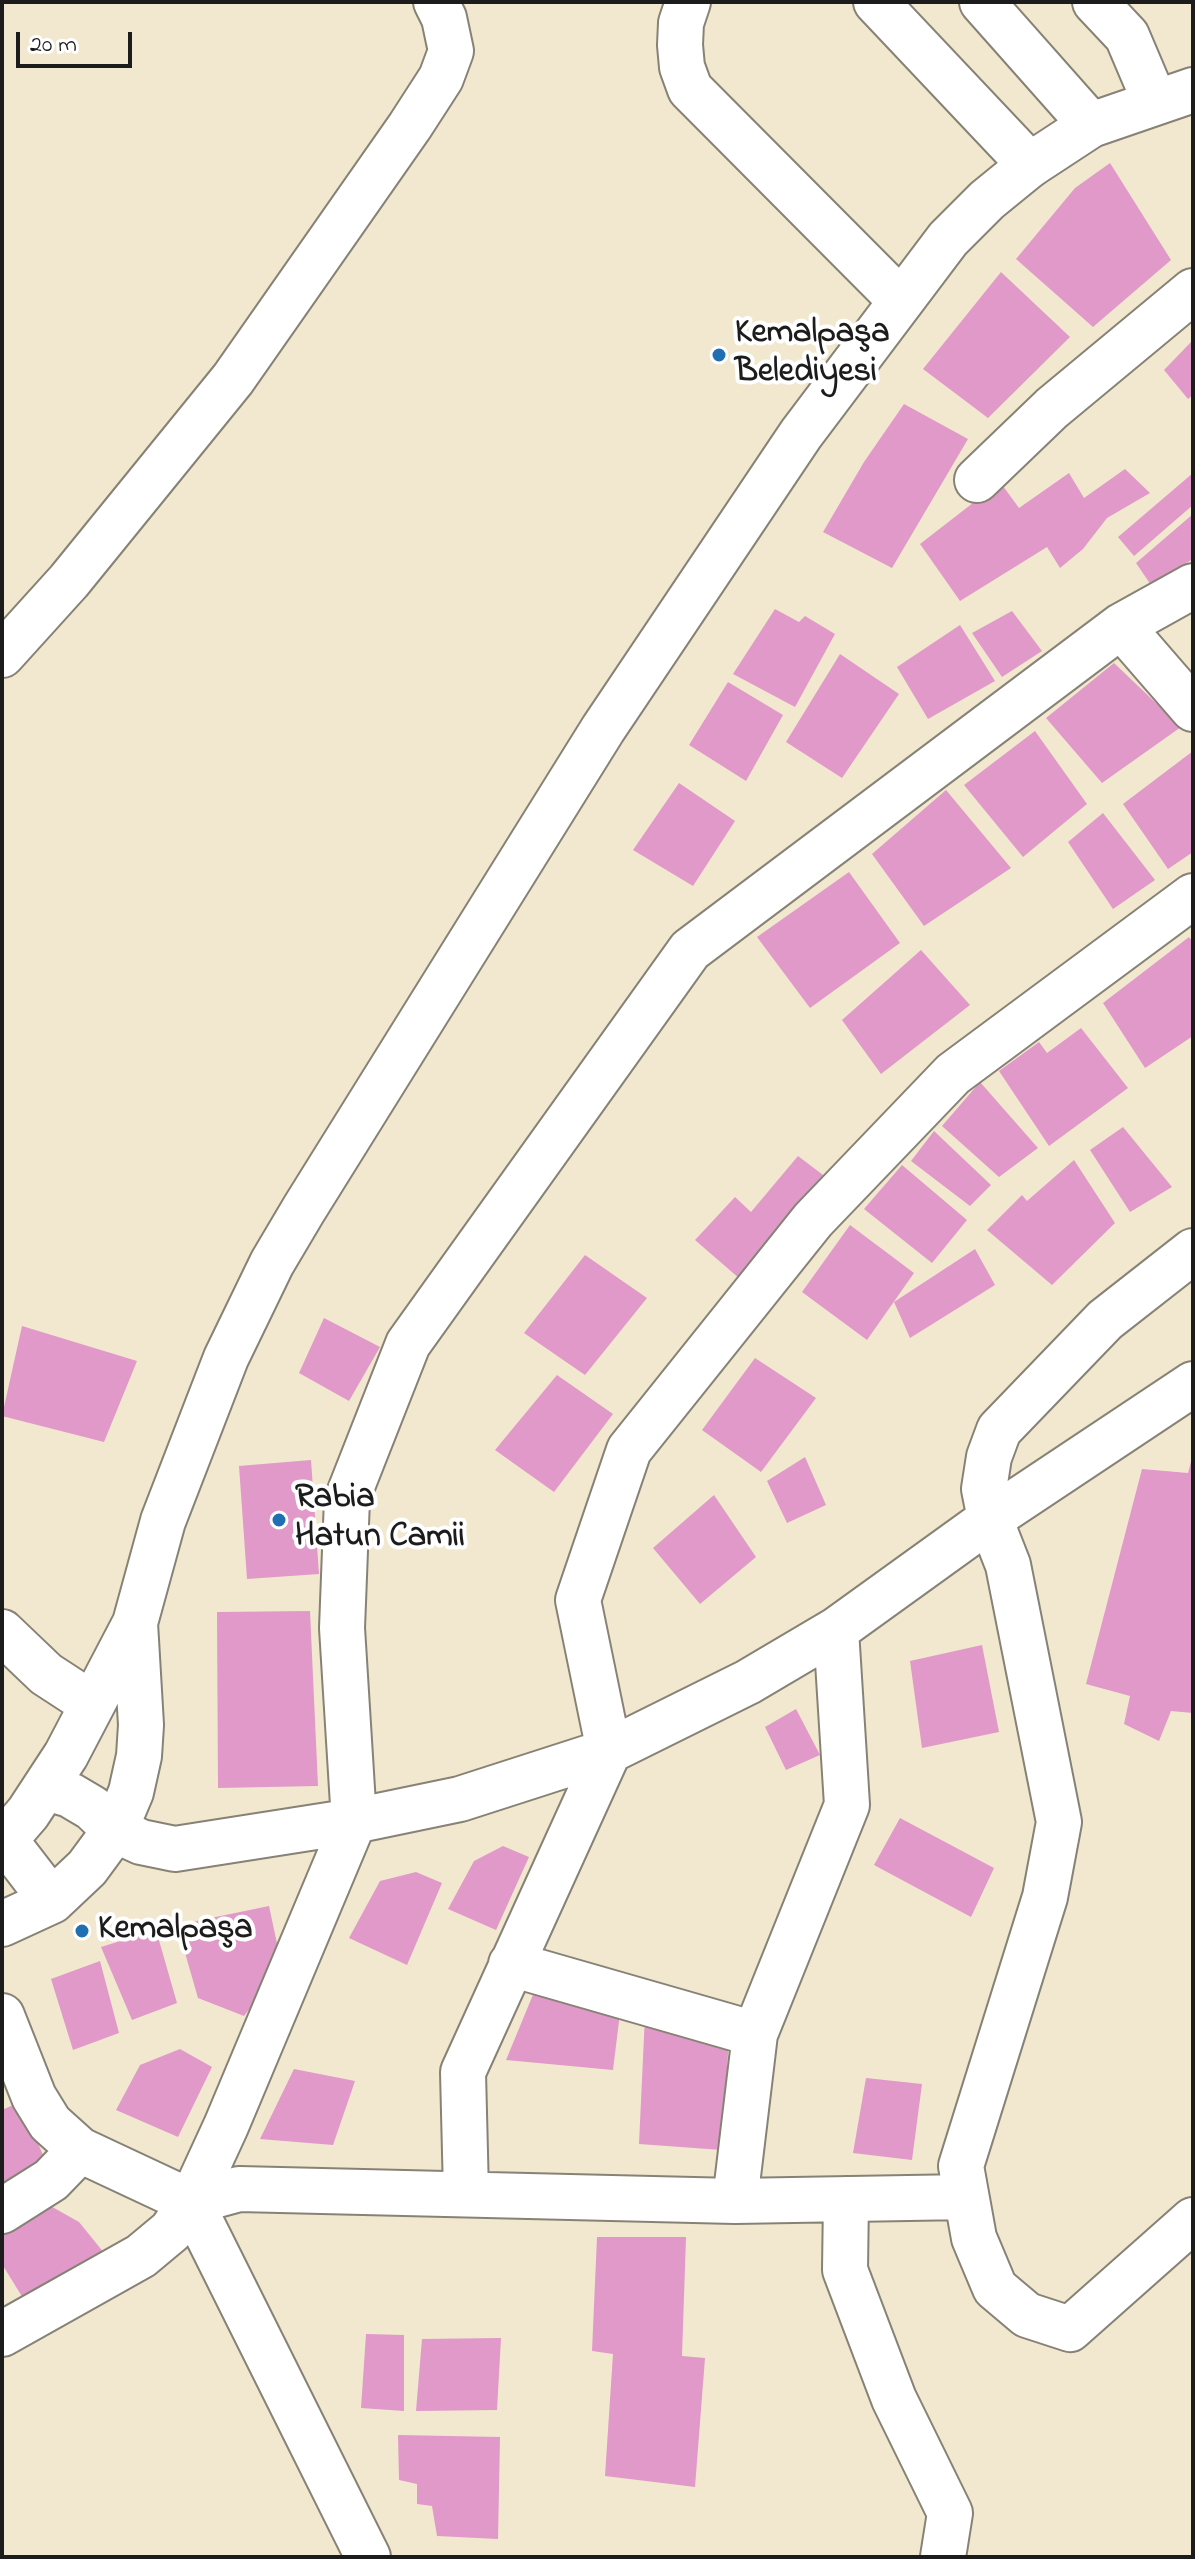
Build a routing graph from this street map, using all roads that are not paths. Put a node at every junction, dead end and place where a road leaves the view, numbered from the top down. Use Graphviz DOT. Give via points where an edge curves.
graph roads {
  1 [pos="436,2"];
  2 [pos="688,2"];
  3 [pos="876,2"];
  4 [pos="982,2"];
  5 [pos="1095,2"];
  6 [pos="1174,96"];
  7 [pos="1091,125"];
  8 [pos="1030,165"];
  9 [pos="1193,291"];
  10 [pos="900,300"];
  11 [pos="977,480"];
  12 [pos="1193,586"];
  13 [pos="1121,626"];
  14 [pos="2,655"];
  15 [pos="1193,709"];
  16 [pos="1193,896"];
  17 [pos="1193,1251"];
  18 [pos="1193,1384"];
  19 [pos="990,1519"];
  20 [pos="135,1623"];
  21 [pos="836,1630"];
  22 [pos="2,1632"];
  23 [pos="92,1704"];
  24 [pos="609,1751"];
  25 [pos="46,1788"];
  26 [pos="354,1821"];
  27 [pos="115,1830"];
  28 [pos="4,1841"];
  29 [pos="52,1901"];
  30 [pos="2,1924"];
  31 [pos="511,1964"];
  32 [pos="2,2016"];
  33 [pos="755,2034"];
  34 [pos="80,2150"];
  35 [pos="466,2193"];
  36 [pos="966,2197"];
  37 [pos="846,2199"];
  38 [pos="735,2201"];
  39 [pos="191,2202"];
  40 [pos="2,2211"];
  41 [pos="1193,2220"];
  42 [pos="2,2334"];
  43 [pos="368,2557"];
  44 [pos="943,2557"];
  1 -- 14 [label="street" via="451,51 441,78 410,126 233,379"];
  2 -- 10 [label="street" via="680,45 690,89"];
  3 -- 8 [label="street"];
  4 -- 7 [label="street"];
  5 -- 6 [label="street"];
  6 -- 7 [label="street"];
  7 -- 8 [label="street"];
  8 -- 10 [label="street" via="948,239"];
  9 -- 11 [label="street" via="1052,408"];
  10 -- 20 [label="street" via="801,434 603,729 272,1263 192,1441"];
  12 -- 13 [label="street"];
  13 -- 15 [label="street"];
  13 -- 26 [label="street" via="690,950 408,1344 347,1499 342,1628"];
  16 -- 24 [label="street" via="953,1074 813,1220 629,1450 578,1600"];
  17 -- 19 [label="street" via="1105,1320 999,1430 984,1489"];
  18 -- 19 [label="street"];
  19 -- 21 [label="street"];
  19 -- 36 [label="street" via="1008,1565 1059,1822 1045,1897 961,2166"];
  20 -- 23 [label="street"];
  20 -- 27 [label="street" via="139,1756"];
  21 -- 24 [label="street" via="748,1682"];
  21 -- 33 [label="street" via="847,1805"];
  22 -- 23 [label="street" via="46,1674"];
  23 -- 25 [label="street"];
  24 -- 26 [label="street" via="460,1799"];
  24 -- 31 [label="street"];
  25 -- 27 [label="street" via="92,1808"];
  25 -- 28 [label="street"];
  26 -- 27 [label="street" via="175,1849"];
  26 -- 39 [label="street"];
  27 -- 29 [label="street" via="87,1868"];
  28 -- 29 [label="street"];
  29 -- 30 [label="street"];
  31 -- 33 [label="street"];
  31 -- 35 [label="street" via="463,2072"];
  32 -- 34 [label="street" via="34,2097 50,2123"];
  33 -- 38 [label="street"];
  34 -- 39 [label="street"];
  34 -- 40 [label="street" via="51,2180"];
  35 -- 38 [label="street"];
  35 -- 39 [label="street" via="239,2189"];
  36 -- 37 [label="street"];
  36 -- 41 [label="street" via="974,2238 995,2288 1027,2315 1070,2329"];
  37 -- 38 [label="street"];
  37 -- 44 [label="street" via="845,2270 894,2399 950,2513"];
  39 -- 42 [label="street" via="171,2231 141,2256"];
  39 -- 43 [label="street"];
}
